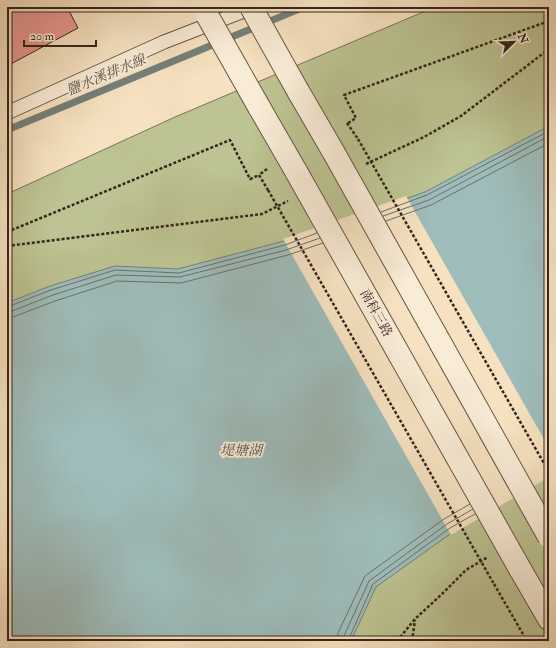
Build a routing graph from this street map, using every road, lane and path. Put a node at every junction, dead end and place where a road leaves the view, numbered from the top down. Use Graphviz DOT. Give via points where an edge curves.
graph roads {
  1 [pos="251,7"];
  2 [pos="254,7"];
  3 [pos="204,11"];
  4 [pos="549,21"];
  5 [pos="7,112"];
  6 [pos="348,123"];
  7 [pos="358,139"];
  8 [pos="259,174"];
  9 [pos="268,190"];
  10 [pos="7,232"];
  11 [pos="549,472"];
  12 [pos="549,537"];
  13 [pos="492,554"];
  14 [pos="415,619"];
  15 [pos="549,619"];
  16 [pos="398,641"];
  17 [pos="412,641"];
  18 [pos="527,641"];
  1 -- 12 [label="street, bridge"];
  2 -- 5 [label="lane" via="164,42"];
  3 -- 15 [label="street, 南科三路, bridge"];
  4 -- 6 [label="path" via="344,95 356,118"];
  7 -- 11 [label="path, bridge"];
  8 -- 10 [label="path" via="250,179 230,140"];
  9 -- 18 [label="path, bridge"];
  13 -- 14 [label="path" via="466,570"];
  14 -- 16 [label="path"];
  14 -- 17 [label="path"];
}
